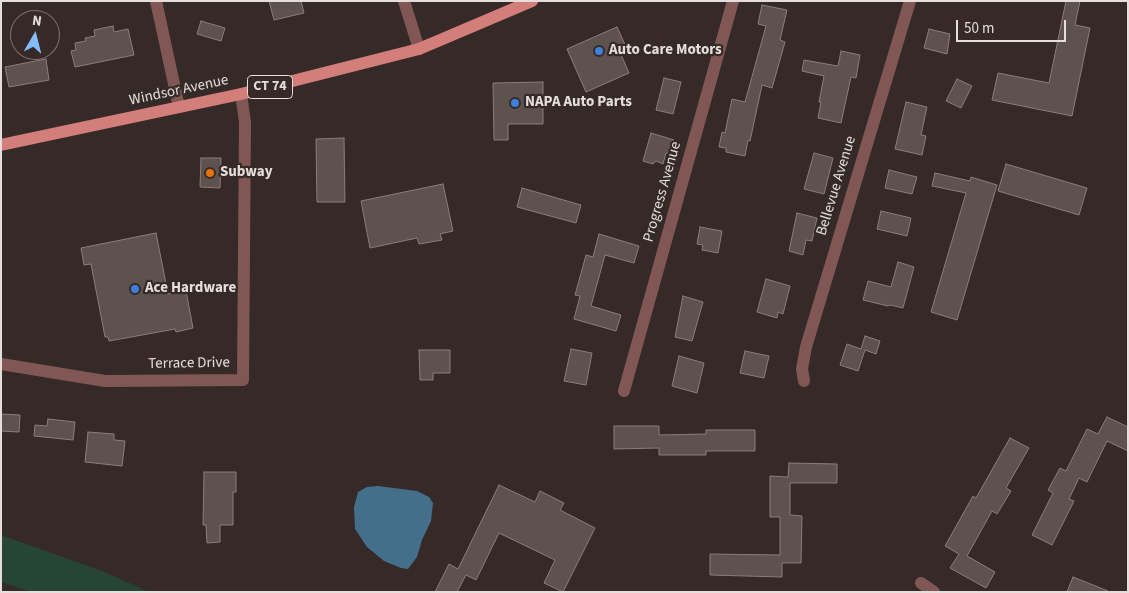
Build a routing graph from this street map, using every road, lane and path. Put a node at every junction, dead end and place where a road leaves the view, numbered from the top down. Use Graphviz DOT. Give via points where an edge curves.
graph roads {
  1 [pos="156,1"];
  2 [pos="404,1"];
  3 [pos="532,1"];
  4 [pos="733,1"];
  5 [pos="910,1"];
  6 [pos="419,49"];
  7 [pos="241,94"];
  8 [pos="179,107"];
  9 [pos="1,145"];
  10 [pos="1,364"];
  11 [pos="804,381"];
  12 [pos="624,391"];
  13 [pos="921,582"];
  14 [pos="934,592"];
  1 -- 8 [label="street"];
  2 -- 6 [label="street"];
  3 -- 6 [label="main road, Windsor Avenue / CT 74"];
  4 -- 12 [label="street, Progress Avenue"];
  5 -- 11 [label="street, Bellevue Avenue" via="806,347 802,370"];
  6 -- 7 [label="main road, Windsor Avenue / CT 74"];
  7 -- 8 [label="main road, Windsor Avenue / CT 74"];
  7 -- 10 [label="street, Terrace Drive" via="245,122 243,380 105,382"];
  8 -- 9 [label="main road, Windsor Avenue / CT 74"];
  13 -- 14 [label="street"];
}
